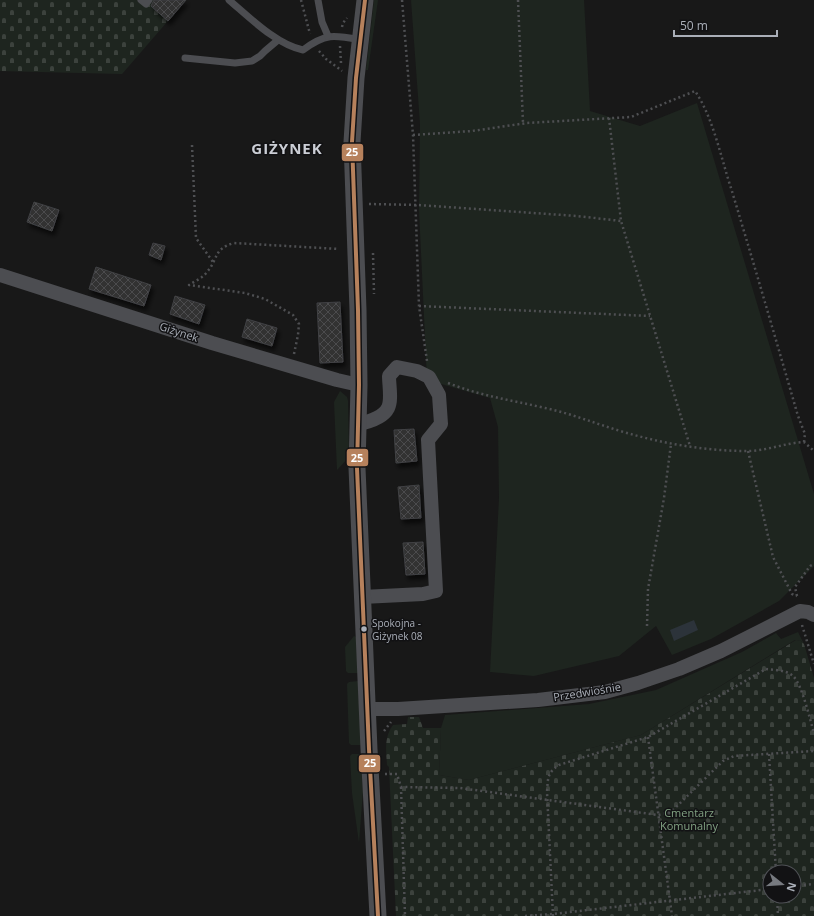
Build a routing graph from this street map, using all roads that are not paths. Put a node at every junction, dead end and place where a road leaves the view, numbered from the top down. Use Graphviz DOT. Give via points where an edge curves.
graph roads {
  1 [pos="141,0"];
  2 [pos="149,0"];
  3 [pos="229,0"];
  4 [pos="318,0"];
  5 [pos="366,0"];
  6 [pos="328,36"];
  7 [pos="278,40"];
  8 [pos="361,40"];
  9 [pos="185,58"];
  10 [pos="0,275"];
  11 [pos="359,385"];
  12 [pos="358,424"];
  13 [pos="362,597"];
  14 [pos="807,613"];
  15 [pos="367,709"];
  16 [pos="378,916"];
  1 -- 2 [label="lane" via="146,4"];
  3 -- 7 [label="lane"];
  4 -- 6 [label="lane" via="322,22"];
  5 -- 8 [label="street"];
  6 -- 7 [label="lane" via="303,50"];
  6 -- 8 [label="lane"];
  7 -- 9 [label="lane" via="252,61 235,63"];
  8 -- 11 [label="street" via="352,142"];
  10 -- 11 [label="street, Giżynek" via="212,343"];
  11 -- 12 [label="street"];
  12 -- 13 [label="street" via="357,468"];
  12 -- 13 [label="street" via="369,422 388,408 389,376 397,367 429,376 439,395 441,424 428,440 436,591"];
  13 -- 15 [label="street"];
  14 -- 15 [label="street, Przedwiośnie" via="679,669 605,692 538,700"];
  15 -- 16 [label="street"];
}
